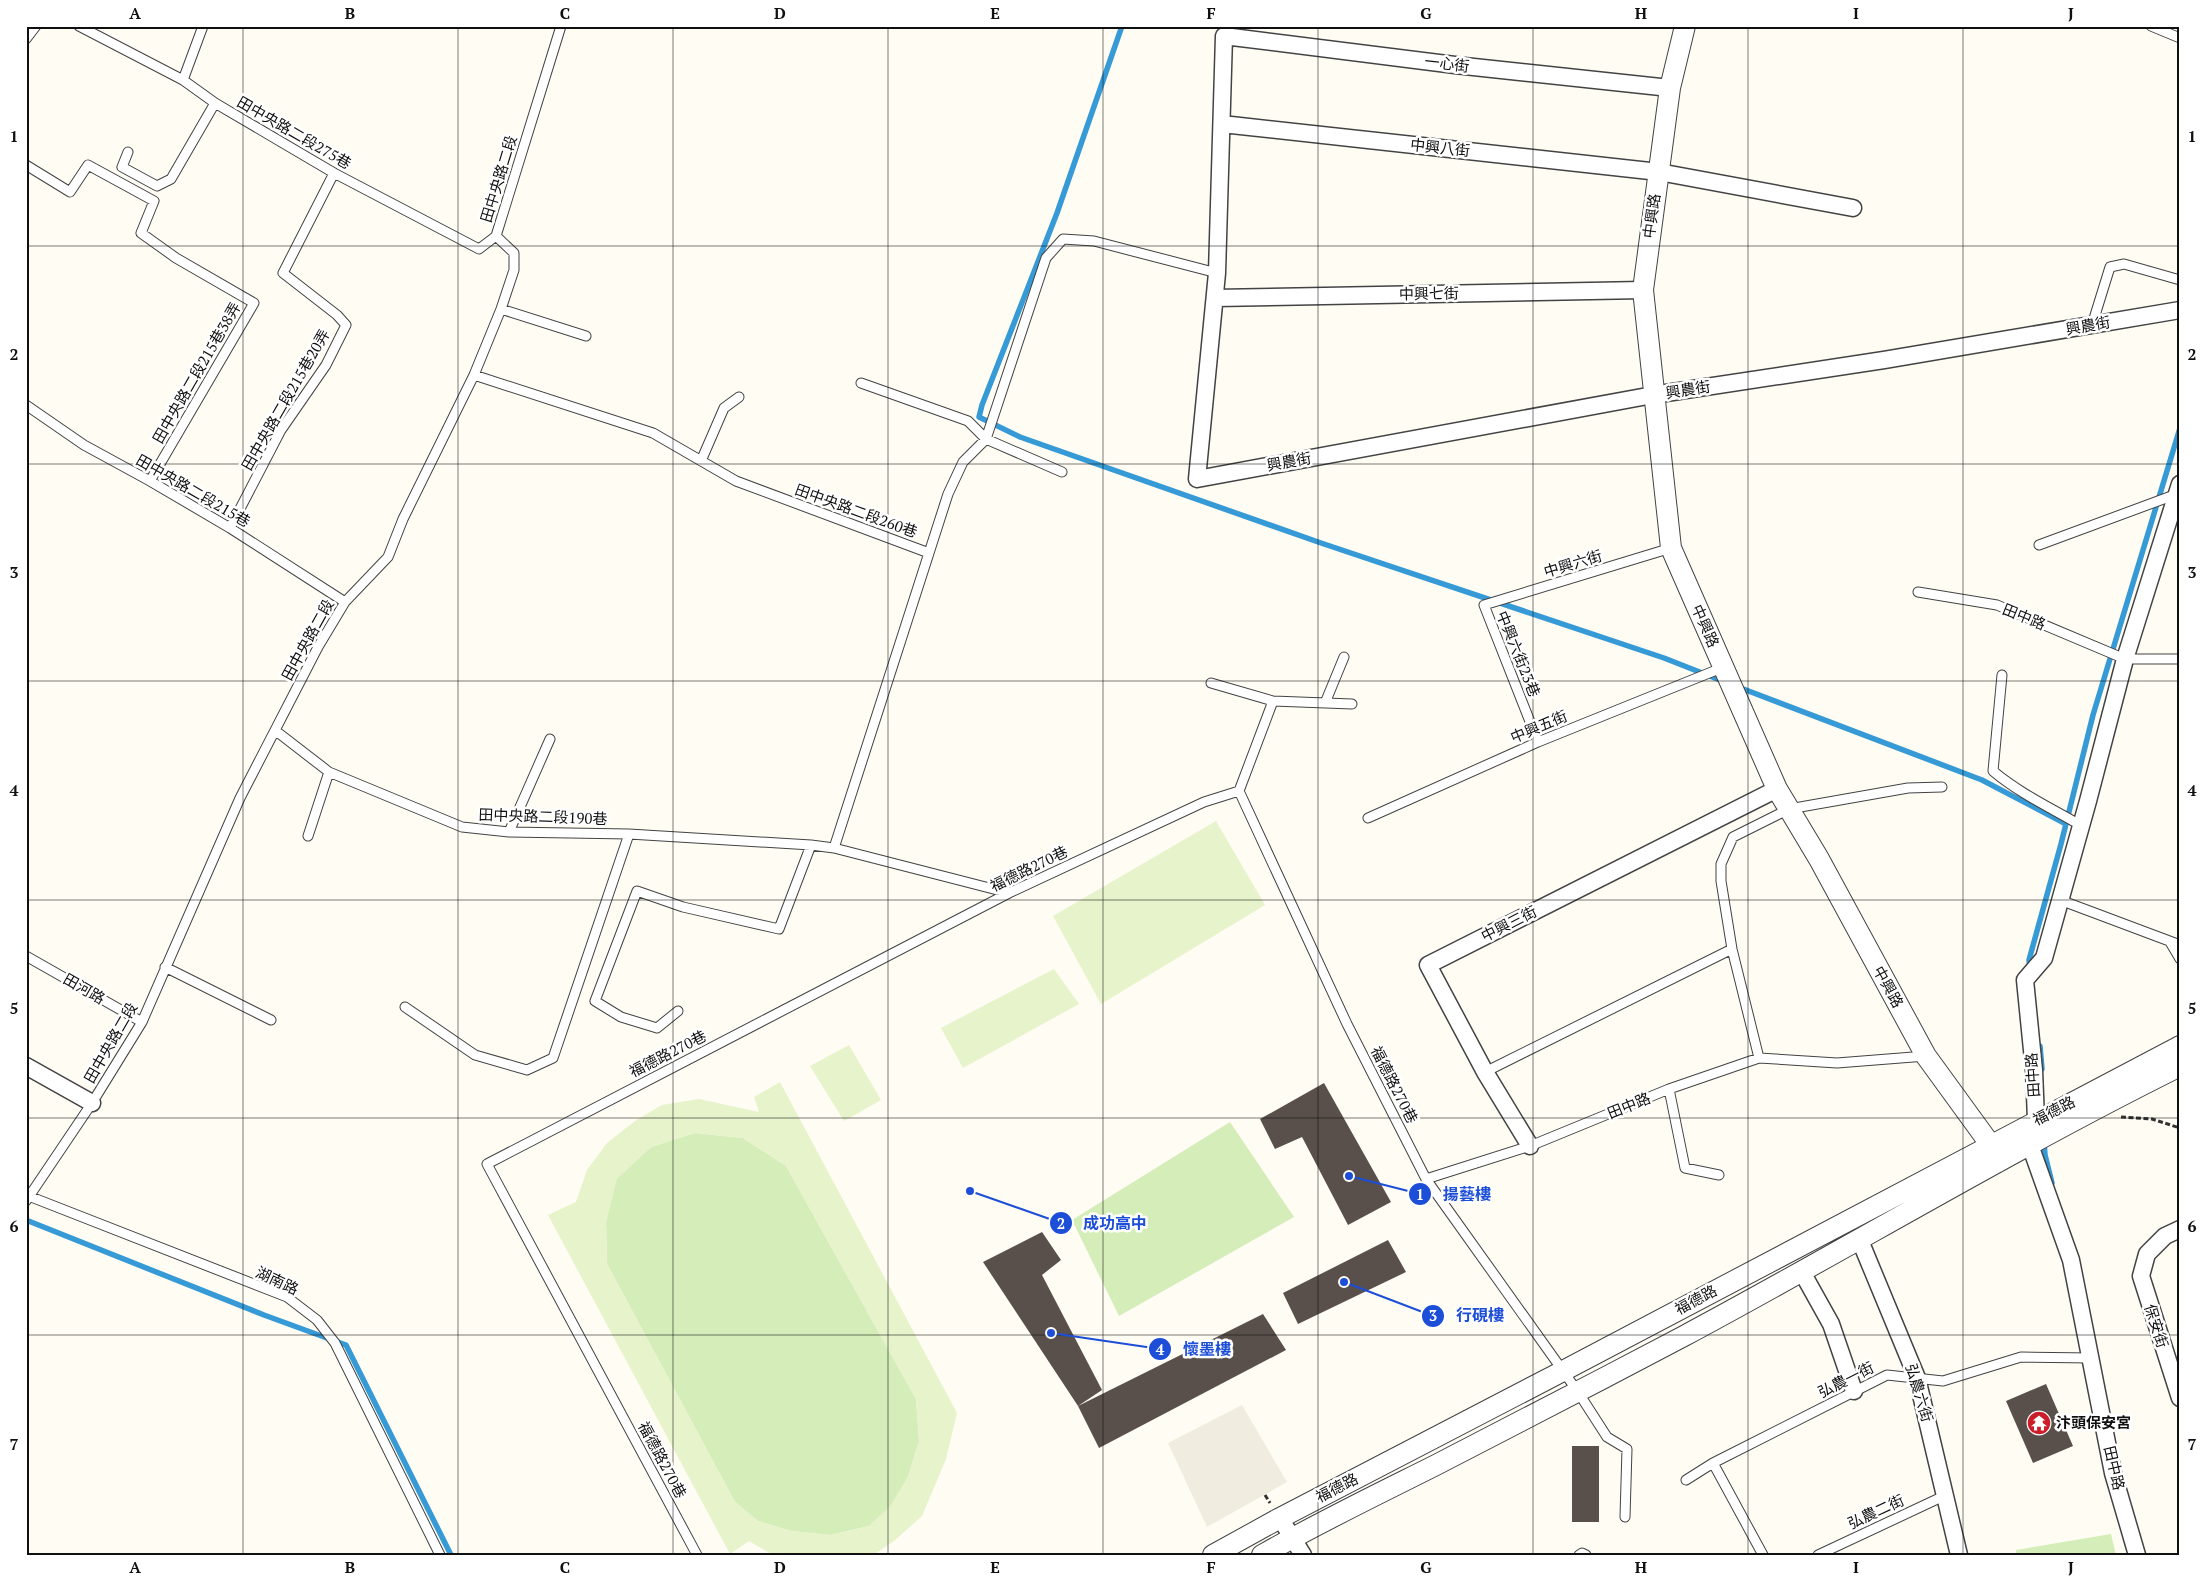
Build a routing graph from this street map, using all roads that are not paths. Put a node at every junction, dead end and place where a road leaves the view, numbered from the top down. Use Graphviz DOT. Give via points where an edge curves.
graph roads {
  1 [pos="36,26"];
  2 [pos="79,26"];
  3 [pos="203,26"];
  4 [pos="561,26"];
  5 [pos="1685,26"];
  6 [pos="2150,26"];
  7 [pos="2180,38"];
  8 [pos="26,39"];
  9 [pos="183,80"];
  10 [pos="1670,88"];
  11 [pos="215,103"];
  12 [pos="1222,124"];
  13 [pos="128,152"];
  14 [pos="26,165"];
  15 [pos="1658,172"];
  16 [pos="334,173"];
  17 [pos="1853,208"];
  18 [pos="496,236"];
  19 [pos="1218,273"];
  20 [pos="2180,280"];
  21 [pos="1643,290"];
  22 [pos="1215,298"];
  23 [pos="501,309"];
  24 [pos="2180,310"];
  25 [pos="2092,325"];
  26 [pos="586,336"];
  27 [pos="474,375"];
  28 [pos="861,383"];
  29 [pos="1654,395"];
  30 [pos="739,397"];
  31 [pos="26,405"];
  32 [pos="986,439"];
  33 [pos="701,461"];
  34 [pos="1062,472"];
  35 [pos="150,481"];
  36 [pos="2179,491"];
  37 [pos="230,528"];
  38 [pos="2039,545"];
  39 [pos="1671,548"];
  40 [pos="929,553"];
  41 [pos="1918,592"];
  42 [pos="345,602"];
  43 [pos="1484,605"];
  44 [pos="1344,656"];
  45 [pos="2125,659"];
  46 [pos="2180,659"];
  47 [pos="1724,667"];
  48 [pos="2002,675"];
  49 [pos="1211,683"];
  50 [pos="1273,701"];
  51 [pos="1325,703"];
  52 [pos="1352,704"];
  53 [pos="276,731"];
  54 [pos="550,739"];
  55 [pos="1538,742"];
  56 [pos="329,772"];
  57 [pos="1942,787"];
  58 [pos="1776,789"];
  59 [pos="1239,791"];
  60 [pos="1789,809"];
  61 [pos="1368,818"];
  62 [pos="2080,824"];
  63 [pos="509,832"];
  64 [pos="629,834"];
  65 [pos="308,836"];
  66 [pos="811,845"];
  67 [pos="834,848"];
  68 [pos="1009,894"];
  69 [pos="2060,900"];
  70 [pos="2170,942"];
  71 [pos="2180,945"];
  72 [pos="1732,949"];
  73 [pos="26,956"];
  74 [pos="2180,959"];
  75 [pos="165,967"];
  76 [pos="405,1007"];
  77 [pos="678,1011"];
  78 [pos="271,1020"];
  79 [pos="142,1022"];
  80 [pos="2180,1046"];
  81 [pos="1926,1056"];
  82 [pos="1759,1058"];
  83 [pos="26,1066"];
  84 [pos="2180,1066"];
  85 [pos="1485,1072"];
  86 [pos="1669,1089"];
  87 [pos="92,1103"];
  88 [pos="2036,1120"];
  89 [pos="2030,1145"];
  90 [pos="1530,1146"];
  91 [pos="1994,1153"];
  92 [pos="1719,1175"];
  93 [pos="1426,1179"];
  94 [pos="28,1197"];
  95 [pos="2180,1229"];
  96 [pos="1859,1238"];
  97 [pos="1802,1272"];
  98 [pos="2092,1358"];
  99 [pos="2176,1370"];
  100 [pos="1563,1371"];
  101 [pos="1917,1378"];
  102 [pos="1854,1390"];
  103 [pos="1578,1392"];
  104 [pos="2180,1398"];
  105 [pos="1713,1463"];
  106 [pos="1686,1480"];
  107 [pos="1946,1495"];
  108 [pos="1625,1517"];
  109 [pos="1280,1518"];
  110 [pos="1293,1537"];
  111 [pos="440,1555"];
  112 [pos="697,1555"];
  113 [pos="1213,1555"];
  114 [pos="1262,1555"];
  115 [pos="1303,1555"];
  116 [pos="1579,1555"];
  117 [pos="1586,1555"];
  118 [pos="1763,1555"];
  119 [pos="1818,1555"];
  120 [pos="1959,1555"];
  121 [pos="2137,1555"];
  1 -- 8 [label="lane"];
  2 -- 9 [label="lane, 田中央路二段275巷"];
  3 -- 9 [label="lane"];
  4 -- 18 [label="lane, 田中央路二段"];
  5 -- 10 [label="street, 中興路"];
  6 -- 7 [label="lane"];
  9 -- 11 [label="lane, 田中央路二段275巷"];
  10 -- 12 [label="street, 一心街" via="1224,36"];
  10 -- 15 [label="street, 中興路"];
  11 -- 13 [label="lane" via="171,179 157,186 122,167"];
  11 -- 16 [label="lane, 田中央路二段275巷"];
  12 -- 15 [label="street, 中興八街"];
  12 -- 19 [label="street"];
  14 -- 35 [label="lane, 田中央路二段215巷38弄" via="70,192 88,165 154,201 141,233 176,258 254,304"];
  15 -- 17 [label="street, 中興八街"];
  15 -- 21 [label="street, 中興路"];
  16 -- 18 [label="lane, 田中央路二段275巷" via="479,249"];
  16 -- 37 [label="lane, 田中央路二段215巷20弄" via="283,273 346,325 326,365 281,430"];
  18 -- 23 [label="lane, 田中央路二段" via="514,253 514,270"];
  19 -- 22 [label="street"];
  19 -- 32 [label="lane, 田中央路二段260巷" via="1094,241 1063,239 1046,258"];
  20 -- 25 [label="lane" via="2124,264 2110,267"];
  21 -- 22 [label="street, 中興七街"];
  21 -- 29 [label="street, 中興路"];
  22 -- 29 [label="street, 興農街" via="1198,479"];
  23 -- 26 [label="lane"];
  23 -- 27 [label="lane, 田中央路二段"];
  24 -- 25 [label="street, 興農街"];
  25 -- 29 [label="street, 興農街"];
  27 -- 33 [label="lane, 田中央路二段260巷" via="652,433"];
  27 -- 42 [label="lane, 田中央路二段" via="403,519 388,558"];
  28 -- 32 [label="lane" via="968,421"];
  29 -- 39 [label="street, 中興路"];
  30 -- 33 [label="lane" via="724,408"];
  31 -- 35 [label="lane, 田中央路二段215巷" via="84,445"];
  32 -- 34 [label="lane"];
  32 -- 40 [label="lane, 田中央路二段260巷" via="963,462 948,494"];
  33 -- 40 [label="lane, 田中央路二段260巷" via="736,481"];
  35 -- 37 [label="lane, 田中央路二段215巷"];
  36 -- 38 [label="lane"];
  36 -- 45 [label="street, 田中路"];
  37 -- 42 [label="lane, 田中央路二段215巷"];
  39 -- 43 [label="lane, 中興六街"];
  39 -- 47 [label="street, 中興路"];
  40 -- 67 [label="lane"];
  41 -- 45 [label="lane, 田中路" via="1997,605"];
  42 -- 53 [label="lane, 田中央路二段" via="318,647"];
  43 -- 55 [label="lane, 中興六街23巷"];
  44 -- 51 [label="lane"];
  45 -- 46 [label="lane, 田中路"];
  45 -- 62 [label="street, 田中路"];
  47 -- 55 [label="lane, 中興五街"];
  47 -- 58 [label="street, 中興路"];
  48 -- 62 [label="lane" via="1993,771 2036,801"];
  49 -- 50 [label="lane"];
  50 -- 51 [label="lane"];
  50 -- 59 [label="lane"];
  51 -- 52 [label="lane"];
  53 -- 56 [label="lane, 田中央路二段190巷"];
  53 -- 75 [label="lane, 田中央路二段" via="240,798"];
  54 -- 63 [label="lane"];
  55 -- 61 [label="lane, 中興五街"];
  56 -- 63 [label="lane, 田中央路二段190巷" via="462,827"];
  56 -- 65 [label="lane"];
  57 -- 60 [label="lane" via="1908,788"];
  58 -- 60 [label="street, 中興路"];
  58 -- 85 [label="street, 中興三街" via="1428,965"];
  59 -- 68 [label="lane, 福德路270巷" via="1204,802"];
  59 -- 93 [label="lane, 福德路270巷" via="1347,1024"];
  60 -- 72 [label="lane" via="1733,837 1721,864"];
  60 -- 81 [label="street, 中興路"];
  62 -- 69 [label="street, 田中路"];
  63 -- 64 [label="lane, 田中央路二段190巷"];
  64 -- 66 [label="lane, 田中央路二段190巷"];
  64 -- 76 [label="lane" via="553,1058 527,1070 475,1056"];
  66 -- 67 [label="lane, 田中央路二段190巷"];
  66 -- 77 [label="lane" via="779,929 683,907 637,891 594,1001 621,1017 656,1028"];
  67 -- 68 [label="lane, 田中央路二段190巷"];
  68 -- 112 [label="lane, 福德路270巷" via="487,1164"];
  69 -- 70 [label="lane"];
  69 -- 88 [label="street, 田中路" via="2044,958 2025,980"];
  70 -- 71 [label="lane"];
  70 -- 74 [label="lane"];
  72 -- 82 [label="lane"];
  72 -- 85 [label="lane"];
  73 -- 79 [label="lane, 田河路"];
  75 -- 78 [label="lane"];
  75 -- 79 [label="lane, 田中央路二段"];
  79 -- 87 [label="lane, 田中央路二段"];
  80 -- 88 [label="street, 福德路"];
  81 -- 82 [label="lane, 田中路" via="1837,1063"];
  81 -- 91 [label="street, 中興路"];
  82 -- 86 [label="lane, 田中路"];
  83 -- 87 [label="street"];
  84 -- 89 [label="street, 福德路" via="2081,1115"];
  85 -- 90 [label="street, 中興三街"];
  86 -- 90 [label="lane, 田中路"];
  86 -- 92 [label="lane" via="1685,1168"];
  87 -- 94 [label="lane, 田中央路二段"];
  88 -- 89 [label="street, 田中路"];
  88 -- 91 [label="street, 福德路"];
  89 -- 91 [label="street, 福德路"];
  89 -- 98 [label="street, 田中路" via="2071,1260"];
  90 -- 93 [label="lane, 田中路"];
  91 -- 96 [label="street, 福德路"];
  91 -- 100 [label="street, 福德路"];
  93 -- 100 [label="lane, 福德路270巷"];
  94 -- 111 [label="lane, 湖南路" via="287,1298 317,1320 335,1343"];
  95 -- 99 [label="street, 保安街" via="2165,1236 2147,1254 2141,1276"];
  96 -- 97 [label="street, 福德路"];
  96 -- 101 [label="street, 弘農六街"];
  97 -- 102 [label="street" via="1831,1324"];
  97 -- 103 [label="street, 福德路"];
  98 -- 101 [label="lane, 弘農一街" via="2021,1357 1943,1381"];
  98 -- 121 [label="street, 田中路" via="2113,1472"];
  99 -- 104 [label="street, 保安街"];
  100 -- 103 [label="lane, 福德路270巷"];
  100 -- 109 [label="street, 福德路"];
  101 -- 102 [label="lane, 弘農一街" via="1887,1374"];
  101 -- 107 [label="street, 弘農六街"];
  102 -- 105 [label="lane, 弘農一街"];
  103 -- 108 [label="lane, 福德路270巷" via="1607,1437 1627,1449"];
  103 -- 110 [label="street, 福德路"];
  105 -- 106 [label="lane, 弘農一街"];
  105 -- 118 [label="lane"];
  107 -- 119 [label="lane, 弘農二街"];
  107 -- 120 [label="street, 弘農六街"];
  109 -- 110 [label="street"];
  109 -- 113 [label="street, 福德路"];
  110 -- 114 [label="street, 福德路"];
  110 -- 115 [label="street"];
  116 -- 117 [label="lane"];
}
